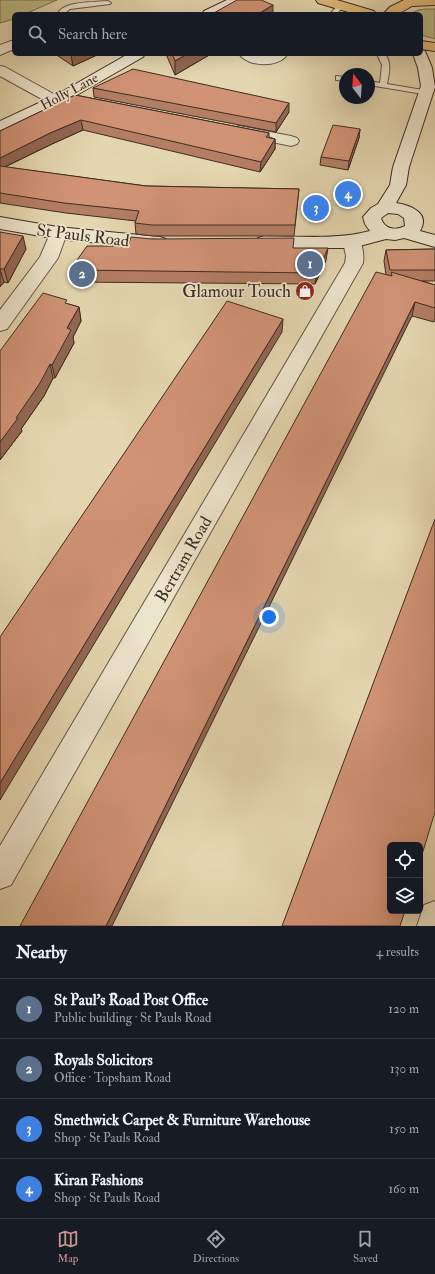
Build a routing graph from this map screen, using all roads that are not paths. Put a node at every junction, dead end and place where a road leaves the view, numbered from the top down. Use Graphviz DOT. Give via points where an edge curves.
graph roads {
  1 [pos="236,0"];
  2 [pos="323,0"];
  3 [pos="416,1"];
  4 [pos="435,2"];
  5 [pos="108,3"];
  6 [pos="217,8"];
  7 [pos="337,9"];
  8 [pos="386,9"];
  9 [pos="61,12"];
  10 [pos="356,12"];
  11 [pos="12,45"];
  12 [pos="423,45"];
  13 [pos="435,47"];
  14 [pos="0,51"];
  15 [pos="131,56"];
  16 [pos="253,56"];
  17 [pos="279,56"];
  18 [pos="383,56"];
  19 [pos="421,56"];
  20 [pos="0,70"];
  21 [pos="375,84"];
  22 [pos="383,86"];
  23 [pos="429,86"];
  24 [pos="59,98"];
  25 [pos="86,101"];
  26 [pos="0,127"];
  27 [pos="223,128"];
  28 [pos="291,141"];
  29 [pos="398,185"];
  30 [pos="384,208"];
  31 [pos="0,223"];
  32 [pos="410,223"];
  33 [pos="379,228"];
  34 [pos="435,230"];
  35 [pos="58,233"];
  36 [pos="435,241"];
  37 [pos="177,242"];
  38 [pos="248,242"];
  39 [pos="310,242"];
  40 [pos="352,242"];
  41 [pos="0,324"];
  42 [pos="0,874"];
  43 [pos="435,916"];
  44 [pos="432,926"];
  1 -- 6 [label="street"];
  2 -- 7 [label="main road"];
  3 -- 4 [label="main road"];
  3 -- 8 [label="main road"];
  5 -- 9 [label="lane" via="68,7"];
  7 -- 10 [label="main road"];
  11 -- 14 [label="street"];
  12 -- 13 [label="main road"];
  15 -- 24 [label="street, Holly Lane"];
  16 -- 17 [label="street" via="270,61"];
  18 -- 22 [label="lane" via="387,64"];
  19 -- 23 [label="street"];
  20 -- 24 [label="street"];
  21 -- 22 [label="lane"];
  22 -- 23 [label="lane"];
  23 -- 29 [label="street" via="401,167"];
  24 -- 25 [label="street"];
  24 -- 26 [label="street, Holly Lane"];
  27 -- 28 [label="street"];
  29 -- 30 [label="street"];
  29 -- 32 [label="street"];
  30 -- 32 [label="street" via="393,208"];
  30 -- 33 [label="street" via="372,217"];
  31 -- 35 [label="street, St Pauls Road"];
  32 -- 33 [label="street" via="396,235"];
  32 -- 34 [label="street"];
  32 -- 36 [label="street"];
  33 -- 39 [label="street"];
  33 -- 40 [label="street"];
  35 -- 37 [label="street, St Pauls Road" via="153,243"];
  35 -- 41 [label="street" via="49,258"];
  38 -- 39 [label="street"];
  39 -- 40 [label="street"];
  40 -- 42 [label="street, Bertram Road" via="354,263"];
  43 -- 44 [label="street"];
}
